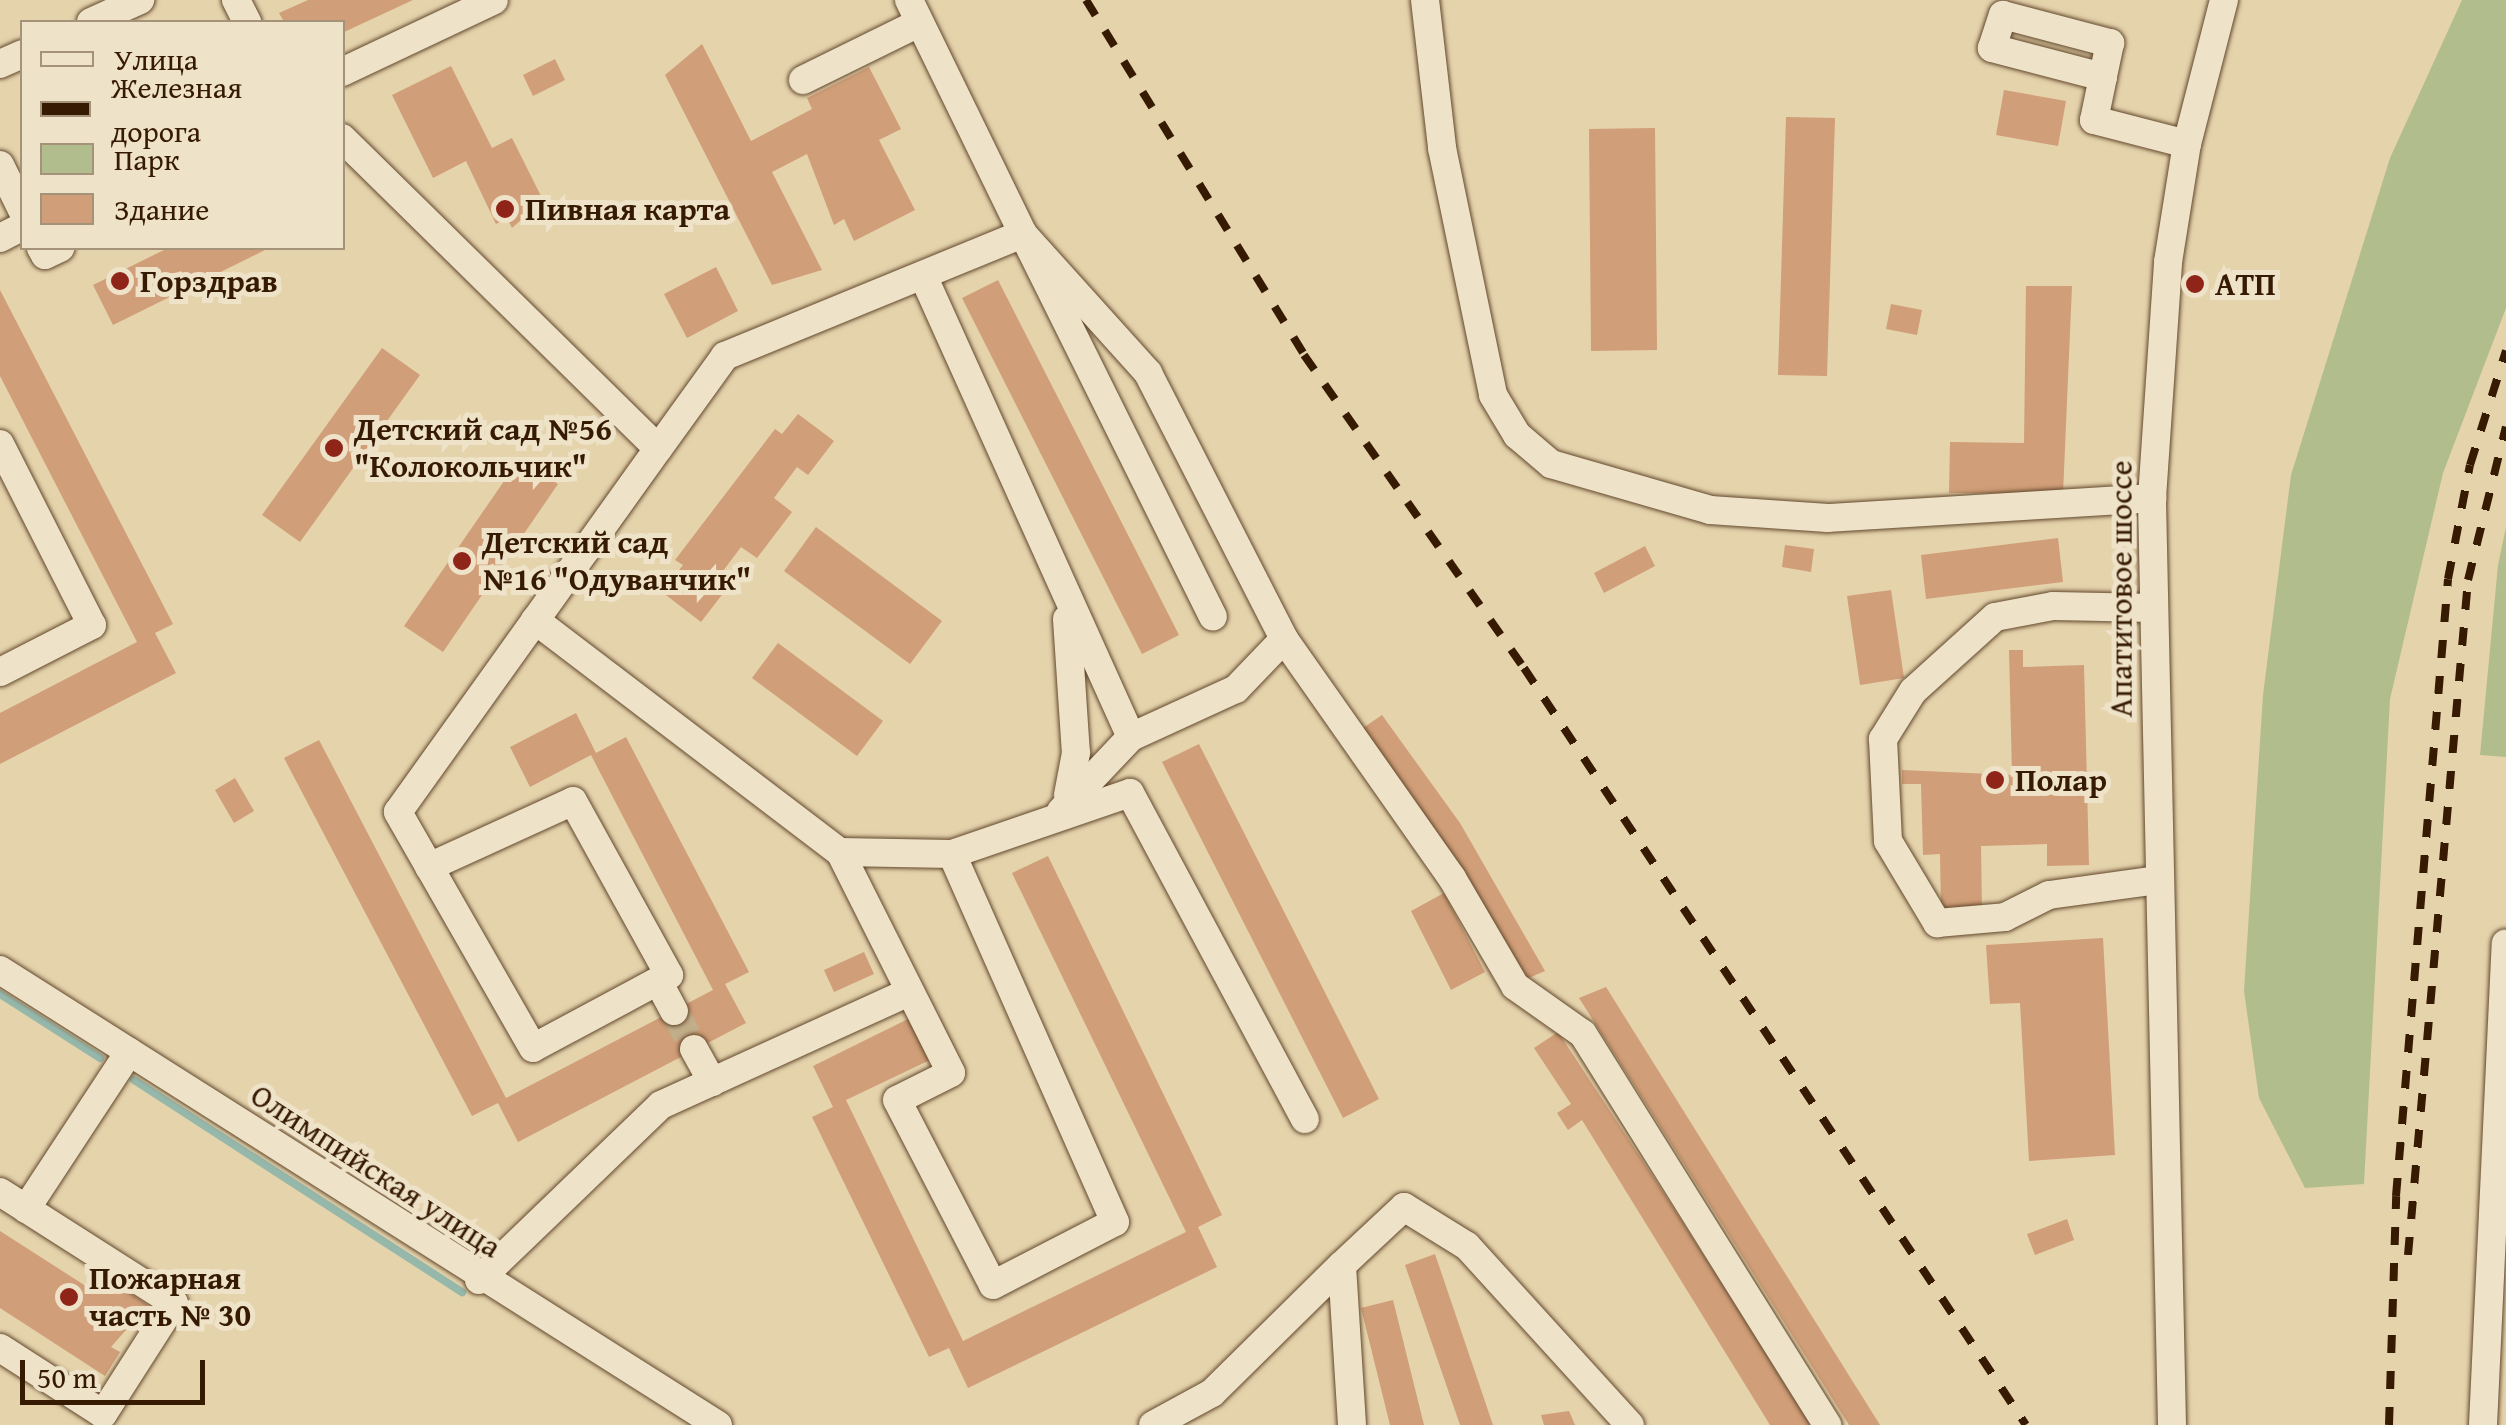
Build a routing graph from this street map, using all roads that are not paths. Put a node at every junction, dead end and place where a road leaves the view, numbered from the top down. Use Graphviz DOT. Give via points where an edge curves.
graph roads {
  1 [pos="140,0"];
  2 [pos="494,0"];
  3 [pos="1424,0"];
  4 [pos="2224,0"];
  5 [pos="914,11"];
  6 [pos="95,20"];
  7 [pos="345,71"];
  8 [pos="2103,78"];
  9 [pos="803,80"];
  10 [pos="345,141"];
  11 [pos="2188,144"];
  12 [pos="0,165"];
  13 [pos="20,206"];
  14 [pos="1023,234"];
  15 [pos="925,280"];
  16 [pos="658,449"];
  17 [pos="4,460"];
  18 [pos="2152,498"];
  19 [pos="1066,608"];
  20 [pos="2154,608"];
  21 [pos="1212,616"];
  22 [pos="535,620"];
  23 [pos="1284,639"];
  24 [pos="0,672"];
  25 [pos="1131,737"];
  26 [pos="1061,811"];
  27 [pos="840,852"];
  28 [pos="952,854"];
  29 [pos="430,867"];
  30 [pos="2159,880"];
  31 [pos="2506,944"];
  32 [pos="0,970"];
  33 [pos="658,980"];
  34 [pos="910,992"];
  35 [pos="674,1011"];
  36 [pos="694,1050"];
  37 [pos="129,1052"];
  38 [pos="712,1082"];
  39 [pos="1304,1119"];
  40 [pos="0,1192"];
  41 [pos="26,1208"];
  42 [pos="1342,1265"];
  43 [pos="479,1280"];
  44 [pos="0,1348"];
  45 [pos="718,1425"];
  46 [pos="1154,1425"];
  47 [pos="1352,1425"];
  48 [pos="1630,1425"];
  49 [pos="1827,1425"];
  50 [pos="2172,1425"];
  51 [pos="2482,1425"];
  1 -- 6 [label="street"];
  2 -- 7 [label="street"];
  3 -- 18 [label="street" via="1442,148 1493,395 1517,436 1551,464 1710,510 1828,518"];
  4 -- 11 [label="street, Апатитовое шоссе"];
  5 -- 9 [label="street"];
  5 -- 14 [label="street"];
  8 -- 11 [label="street" via="2094,120"];
  10 -- 16 [label="street"];
  11 -- 18 [label="street, Апатитовое шоссе" via="2168,262"];
  12 -- 13 [label="street"];
  14 -- 15 [label="street"];
  14 -- 21 [label="street"];
  14 -- 23 [label="street" via="1148,373"];
  15 -- 16 [label="street" via="725,356"];
  15 -- 19 [label="street"];
  16 -- 22 [label="street"];
  17 -- 24 [label="street" via="92,625"];
  18 -- 20 [label="street, Апатитовое шоссе"];
  19 -- 25 [label="street"];
  19 -- 26 [label="street" via="1076,752"];
  20 -- 30 [label="street, Апатитовое шоссе"];
  20 -- 30 [label="street" via="2053,606 1996,617 1913,691 1883,739 1888,841 1937,924 2005,917 2050,895"];
  22 -- 27 [label="street"];
  22 -- 29 [label="street" via="398,812"];
  23 -- 25 [label="street" via="1236,689"];
  23 -- 49 [label="street" via="1452,878 1515,986 1584,1034"];
  25 -- 26 [label="street"];
  26 -- 28 [label="street"];
  26 -- 39 [label="street" via="1130,793"];
  27 -- 28 [label="street"];
  27 -- 34 [label="street"];
  28 -- 34 [label="street" via="1115,1222 993,1286 897,1100 951,1073"];
  29 -- 33 [label="street" via="532,1048"];
  29 -- 33 [label="street" via="573,802 669,975"];
  30 -- 50 [label="street, Апатитовое шоссе"];
  31 -- 51 [label="street"];
  32 -- 37 [label="street, Олимпийская улица"];
  33 -- 35 [label="street"];
  34 -- 38 [label="street"];
  36 -- 38 [label="street"];
  37 -- 41 [label="street"];
  37 -- 43 [label="street, Олимпийская улица"];
  38 -- 43 [label="street" via="661,1104"];
  40 -- 41 [label="street"];
  41 -- 44 [label="street" via="174,1304 103,1414"];
  42 -- 46 [label="street" via="1212,1393"];
  42 -- 47 [label="street"];
  42 -- 48 [label="street" via="1404,1207 1444,1225"];
  43 -- 45 [label="street, Олимпийская улица"];
}
